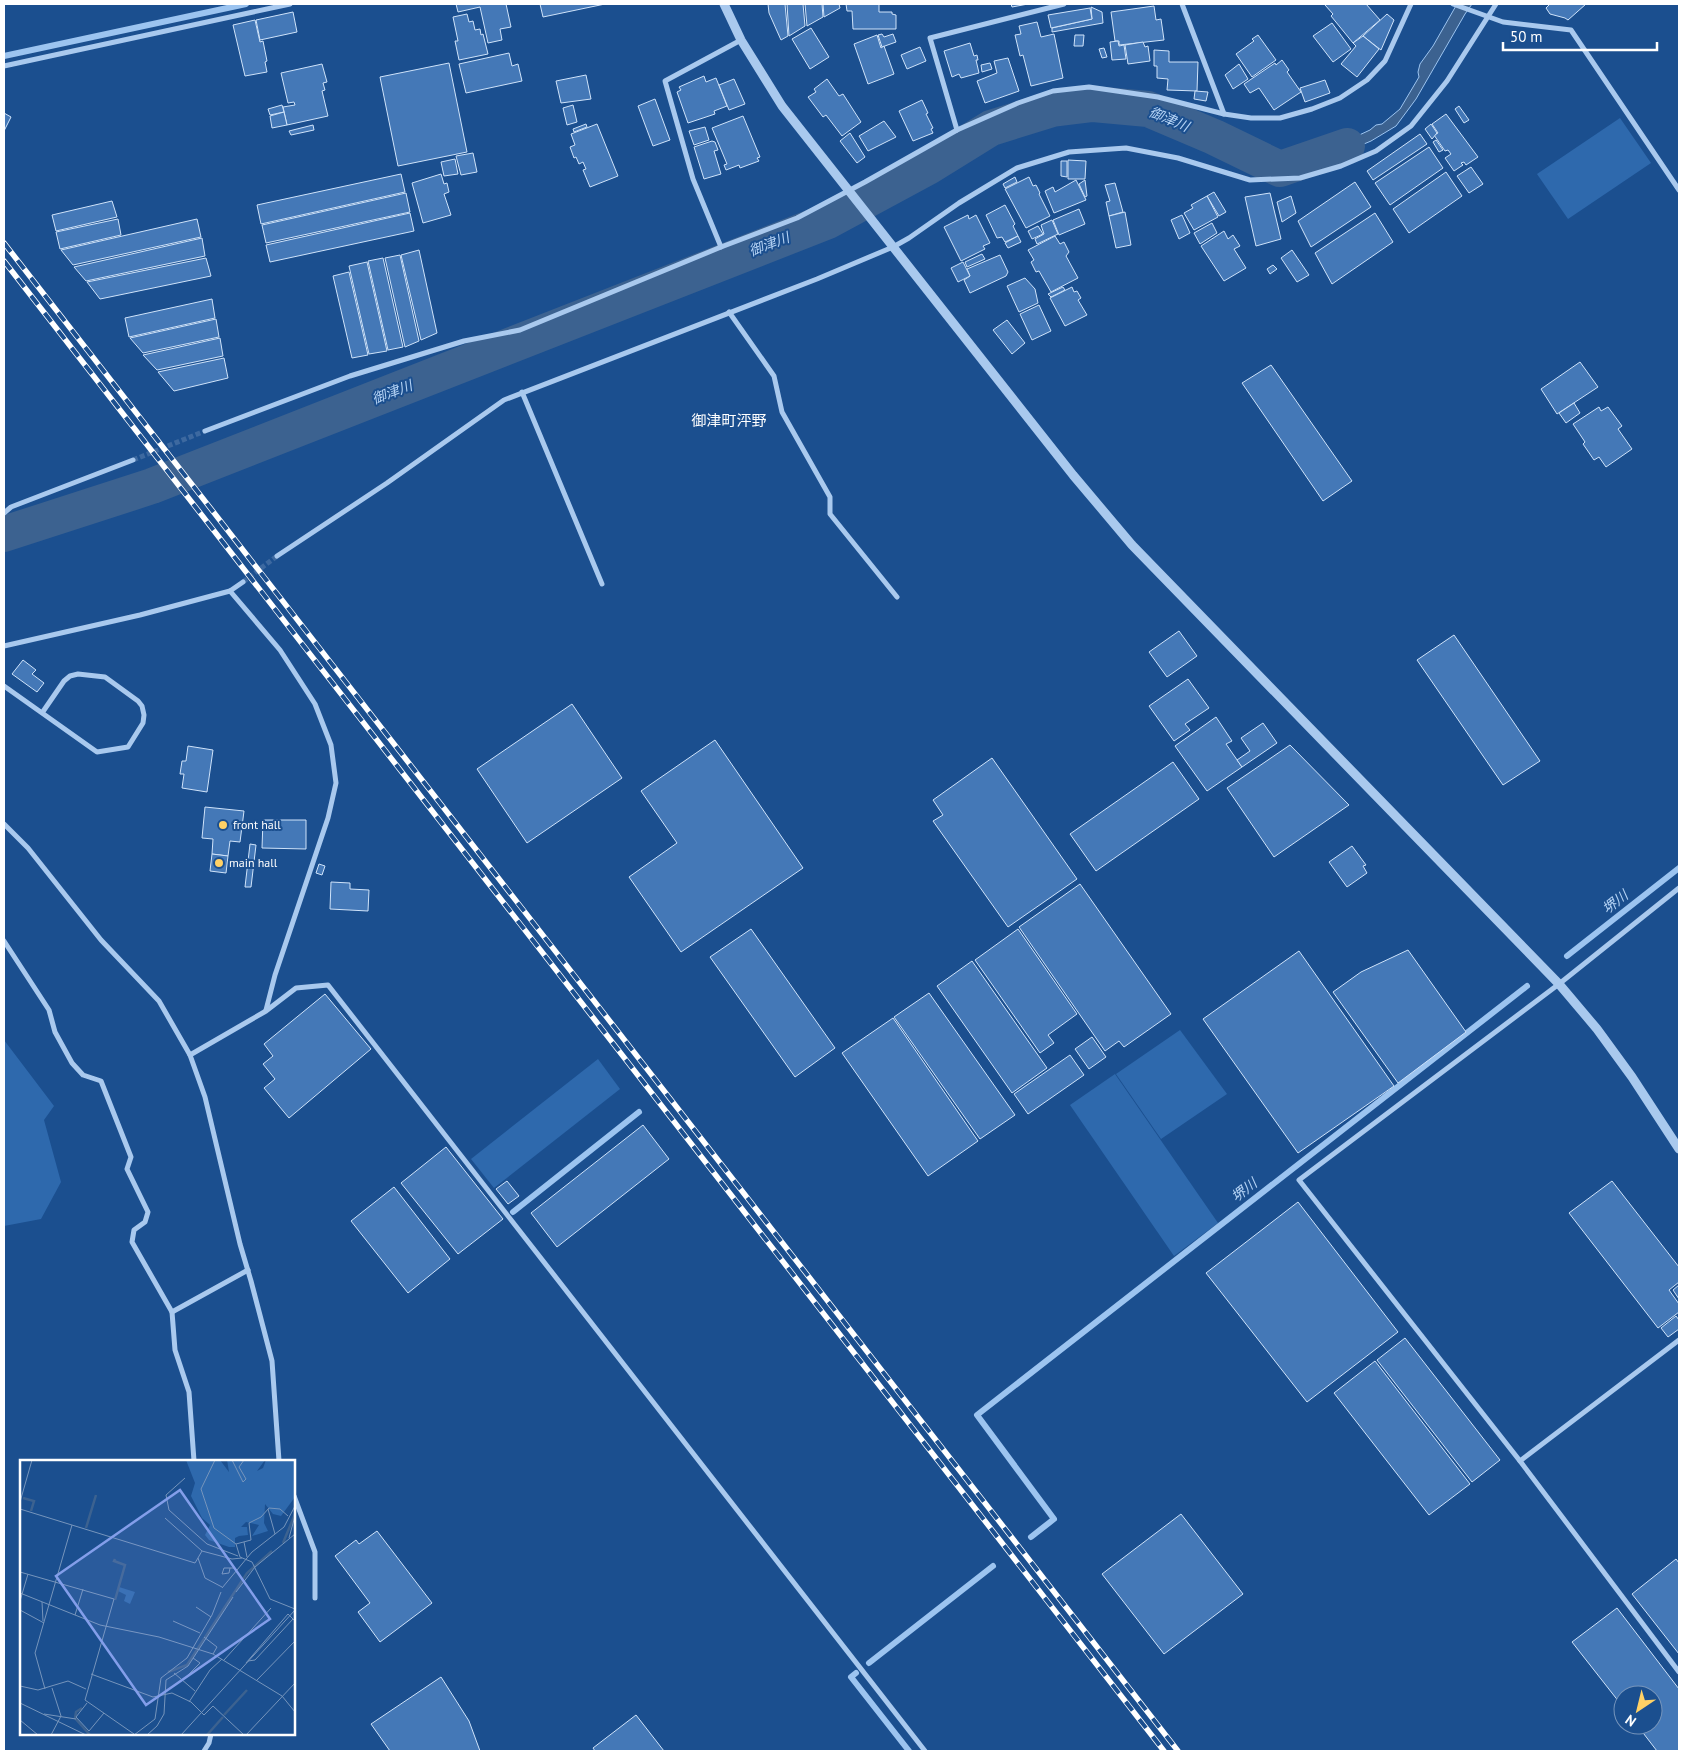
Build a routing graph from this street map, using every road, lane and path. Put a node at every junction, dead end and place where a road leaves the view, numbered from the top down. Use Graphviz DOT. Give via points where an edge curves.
graph roads {
  1 [pos="290,4"];
  2 [pos="724,4"];
  3 [pos="1064,4"];
  4 [pos="1182,4"];
  5 [pos="1411,4"];
  6 [pos="1453,4"];
  7 [pos="1496,4"];
  8 [pos="1488,17"];
  9 [pos="740,40"];
  10 [pos="4,66"];
  11 [pos="1224,114"];
  12 [pos="957,130"];
  13 [pos="1679,190"];
  14 [pos="850,193"];
  15 [pos="891,245"];
  16 [pos="721,247"];
  17 [pos="729,312"];
  18 [pos="522,392"];
  19 [pos="205,431"];
  20 [pos="133,460"];
  21 [pos="4,513"];
  22 [pos="277,556"];
  23 [pos="243,582"];
  24 [pos="602,584"];
  25 [pos="230,591"];
  26 [pos="896,597"];
  27 [pos="4,646"];
  28 [pos="4,686"];
  29 [pos="42,713"];
  30 [pos="4,824"];
  31 [pos="1679,888"];
  32 [pos="4,941"];
  33 [pos="1559,984"];
  34 [pos="266,1011"];
  35 [pos="190,1055"];
  36 [pos="1679,1150"];
  37 [pos="248,1270"];
  38 [pos="172,1312"];
  39 [pos="1679,1340"];
  40 [pos="194,1460"];
  41 [pos="279,1460"];
  42 [pos="1520,1461"];
  43 [pos="295,1499"];
  44 [pos="315,1598"];
  45 [pos="1679,1672"];
  46 [pos="211,1735"];
  47 [pos="204,1751"];
  48 [pos="925,1751"];
  1 -- 10 [label="street"];
  2 -- 9 [label="street"];
  3 -- 12 [label="street" via="930,38"];
  4 -- 11 [label="street"];
  5 -- 11 [label="street" via="1385,62 1367,80 1340,98 1280,118"];
  6 -- 8 [label="street"];
  7 -- 8 [label="street"];
  8 -- 13 [label="street" via="1503,22 1571,30"];
  8 -- 15 [label="street" via="1447,81 1411,126 1376,151 1341,166 1300,178 1250,180 1178,158 1126,148 1069,152 1017,168"];
  9 -- 14 [label="street" via="782,106"];
  9 -- 16 [label="street" via="665,82 693,179"];
  11 -- 12 [label="street" via="1158,97 1090,87 1053,91"];
  12 -- 14 [label="street"];
  14 -- 15 [label="street"];
  14 -- 16 [label="street" via="797,218"];
  15 -- 17 [label="street"];
  15 -- 33 [label="street" via="1132,545"];
  16 -- 19 [label="street" via="520,330 464,341 350,376"];
  17 -- 18 [label="street"];
  17 -- 26 [label="street" via="774,376 782,412 830,497 830,514"];
  18 -- 22 [label="street" via="504,400"];
  18 -- 24 [label="street"];
  20 -- 21 [label="street" via="12,507"];
  23 -- 25 [label="street"];
  25 -- 27 [label="street"];
  25 -- 34 [label="street" via="280,650 316,704 331,745 336,783 328,818"];
  28 -- 29 [label="street"];
  29 -- 29 [label="street" via="64,681 78,674 104,678 138,701 144,714 143,723 128,747 97,752"];
  30 -- 35 [label="street" via="28,848 101,940 160,1001"];
  31 -- 33 [label="street"];
  32 -- 38 [label="street" via="48,1010 55,1032 72,1063 83,1075 101,1081 131,1157 127,1170 148,1212 145,1222 134,1230 132,1242"];
  33 -- 36 [label="street" via="1632,1077"];
  33 -- 42 [label="street" via="1299,1180"];
  34 -- 35 [label="street"];
  34 -- 48 [label="street" via="296,988 328,985"];
  35 -- 37 [label="street" via="205,1097"];
  37 -- 38 [label="street"];
  37 -- 41 [label="street" via="272,1361"];
  38 -- 40 [label="street" via="176,1350 189,1392"];
  39 -- 42 [label="street"];
  42 -- 45 [label="street"];
  43 -- 44 [label="street" via="315,1552"];
  46 -- 47 [label="street"];
}
